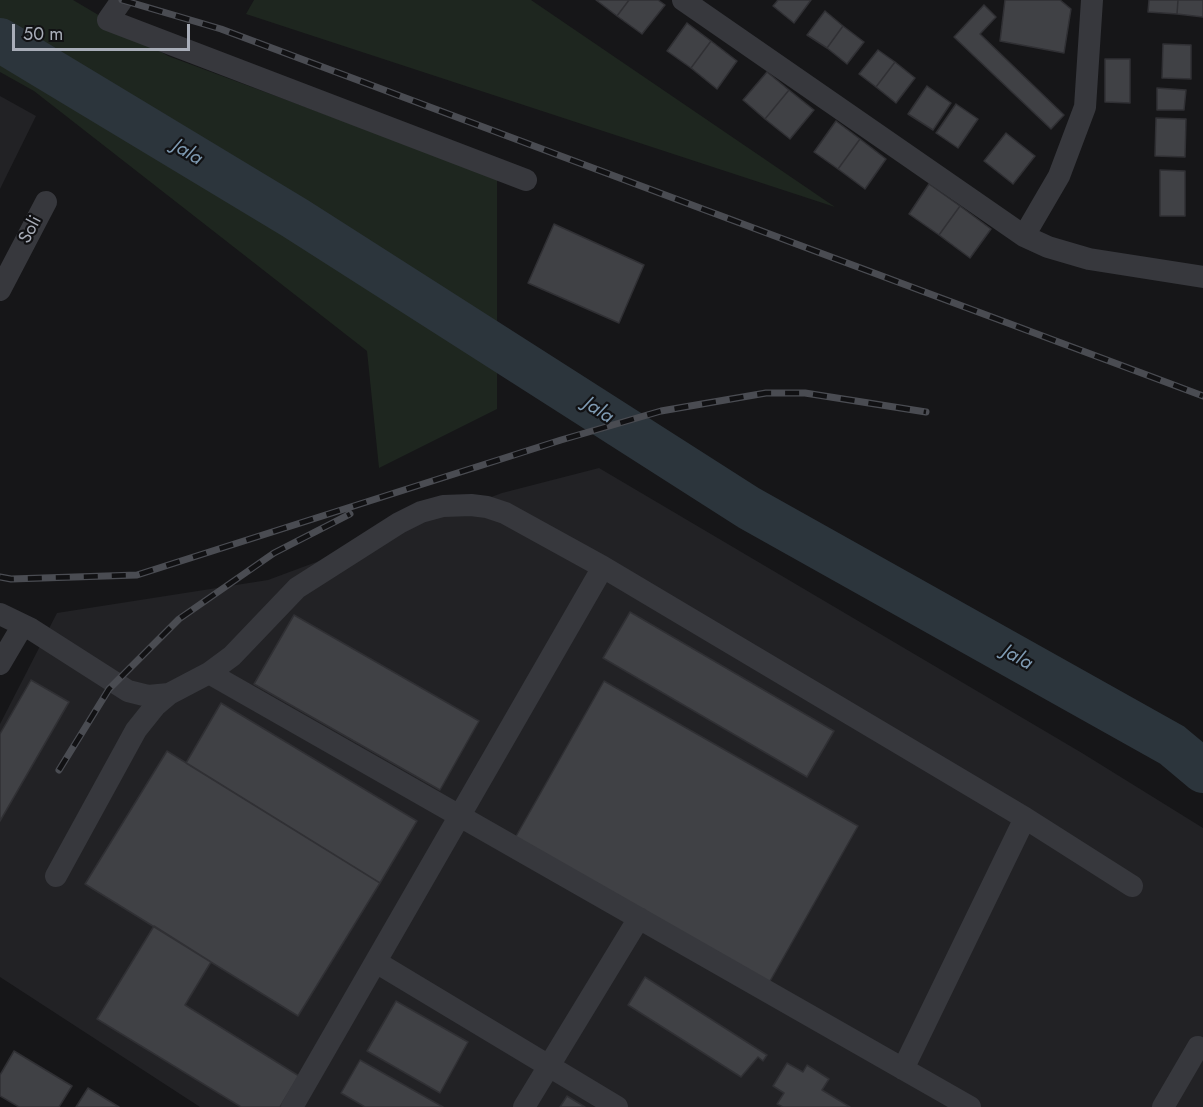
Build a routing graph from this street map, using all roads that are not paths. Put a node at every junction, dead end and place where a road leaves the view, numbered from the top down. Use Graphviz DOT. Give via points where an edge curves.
graph roads {
  1 [pos="122,0"];
  2 [pos="683,0"];
  3 [pos="1092,0"];
  4 [pos="526,180"];
  5 [pos="46,202"];
  6 [pos="1024,236"];
  7 [pos="1203,277"];
  8 [pos="0,290"];
  9 [pos="603,567"];
  10 [pos="0,614"];
  11 [pos="23,625"];
  12 [pos="0,663"];
  13 [pos="209,673"];
  14 [pos="169,694"];
  15 [pos="460,817"];
  16 [pos="1025,818"];
  17 [pos="56,876"];
  18 [pos="1132,886"];
  19 [pos="639,918"];
  20 [pos="376,962"];
  21 [pos="1198,1047"];
  22 [pos="550,1065"];
  23 [pos="903,1069"];
  24 [pos="292,1107"];
  25 [pos="524,1107"];
  26 [pos="617,1107"];
  27 [pos="970,1107"];
  28 [pos="1164,1107"];
  1 -- 4 [label="street" via="108,20"];
  2 -- 6 [label="street"];
  3 -- 6 [label="street" via="1085,107 1059,176"];
  5 -- 8 [label="street, Soli"];
  6 -- 7 [label="street" via="1089,259"];
  9 -- 13 [label="street" via="487,507 444,506 421,512 297,588 232,656"];
  9 -- 15 [label="street"];
  9 -- 16 [label="street"];
  10 -- 11 [label="street"];
  11 -- 12 [label="street"];
  11 -- 14 [label="street" via="128,691 148,696"];
  13 -- 14 [label="street"];
  13 -- 15 [label="street"];
  14 -- 17 [label="street" via="136,730"];
  15 -- 19 [label="street"];
  15 -- 20 [label="street"];
  16 -- 18 [label="street"];
  16 -- 23 [label="street"];
  19 -- 22 [label="street"];
  19 -- 23 [label="street"];
  20 -- 22 [label="street"];
  20 -- 24 [label="street"];
  21 -- 28 [label="street"];
  22 -- 25 [label="street"];
  22 -- 26 [label="street"];
  23 -- 27 [label="street"];
}
